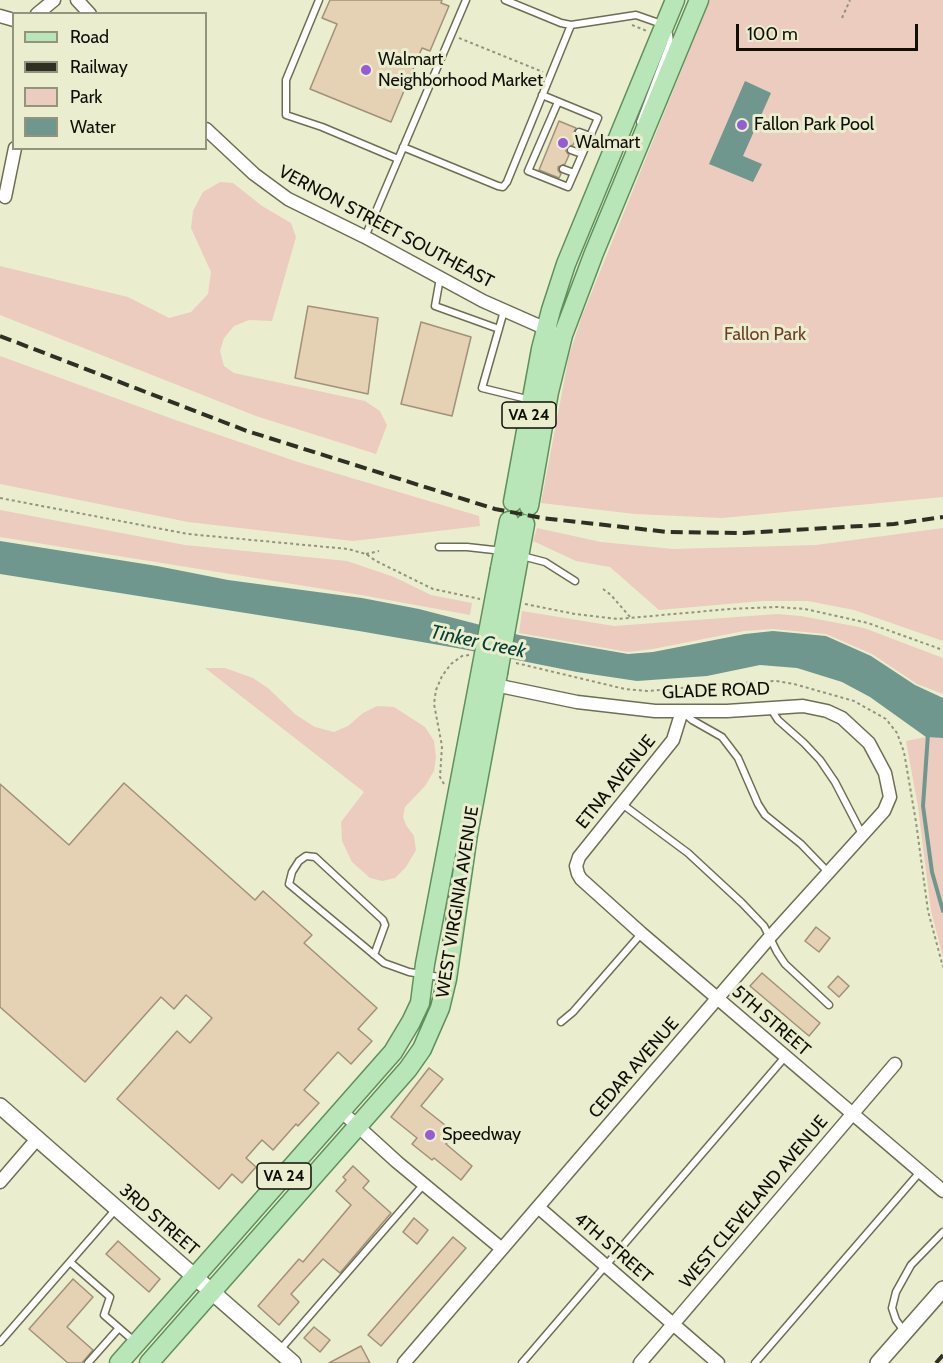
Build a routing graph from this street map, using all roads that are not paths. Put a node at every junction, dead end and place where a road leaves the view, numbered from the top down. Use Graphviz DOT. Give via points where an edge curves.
graph roads {
  1 [pos="54,0"];
  2 [pos="77,0"];
  3 [pos="319,0"];
  4 [pos="466,0"];
  5 [pos="505,0"];
  6 [pos="675,0"];
  7 [pos="699,0"];
  8 [pos="40,12"];
  9 [pos="88,12"];
  10 [pos="571,25"];
  11 [pos="663,29"];
  12 [pos="542,95"];
  13 [pos="558,102"];
  14 [pos="550,120"];
  15 [pos="558,123"];
  16 [pos="207,130"];
  17 [pos="579,132"];
  18 [pos="590,136"];
  19 [pos="543,137"];
  20 [pos="551,141"];
  21 [pos="404,147"];
  22 [pos="15,150"];
  23 [pos="571,150"];
  24 [pos="582,154"];
  25 [pos="517,157"];
  26 [pos="633,157"];
  27 [pos="398,159"];
  28 [pos="533,160"];
  29 [pos="543,160"];
  30 [pos="563,169"];
  31 [pos="574,173"];
  32 [pos="5,197"];
  33 [pos="365,237"];
  34 [pos="440,278"];
  35 [pos="504,311"];
  36 [pos="499,329"];
  37 [pos="545,329"];
  38 [pos="563,335"];
  39 [pos="531,400"];
  40 [pos="519,513"];
  41 [pos="439,547"];
  42 [pos="510,562"];
  43 [pos="575,581"];
  44 [pos="491,676"];
  45 [pos="771,708"];
  46 [pos="682,711"];
  47 [pos="890,797"];
  48 [pos="622,804"];
  49 [pos="862,834"];
  50 [pos="828,872"];
  51 [pos="578,874"];
  52 [pos="641,933"];
  53 [pos="770,937"];
  54 [pos="374,955"];
  55 [pos="424,976"];
  56 [pos="447,979"];
  57 [pos="718,999"];
  58 [pos="829,1005"];
  59 [pos="561,1022"];
  60 [pos="785,1057"];
  61 [pos="895,1064"];
  62 [pos="0,1106"];
  63 [pos="341,1111"];
  64 [pos="852,1114"];
  65 [pos="358,1126"];
  66 [pos="37,1138"];
  67 [pos="920,1172"];
  68 [pos="0,1182"];
  69 [pos="424,1184"];
  70 [pos="943,1191"];
  71 [pos="538,1207"];
  72 [pos="117,1208"];
  73 [pos="943,1232"];
  74 [pos="502,1249"];
  75 [pos="70,1262"];
  76 [pos="606,1266"];
  77 [pos="195,1277"];
  78 [pos="943,1289"];
  79 [pos="212,1292"];
  80 [pos="673,1324"];
  81 [pos="119,1328"];
  82 [pos="905,1332"];
  83 [pos="0,1342"];
  84 [pos="137,1343"];
  85 [pos="279,1351"];
  86 [pos="156,1361"];
  87 [pos="88,1363"];
  88 [pos="119,1363"];
  89 [pos="293,1363"];
  90 [pos="404,1363"];
  91 [pos="522,1363"];
  92 [pos="640,1363"];
  93 [pos="718,1363"];
  94 [pos="755,1363"];
  95 [pos="878,1363"];
  1 -- 8 [label="street"];
  2 -- 9 [label="street"];
  3 -- 27 [label="lane" via="286,80 286,115"];
  4 -- 21 [label="lane"];
  5 -- 10 [label="lane"];
  6 -- 11 [label="main road, VA 24"];
  7 -- 26 [label="main road, VA 24"];
  10 -- 11 [label="lane" via="636,15"];
  10 -- 12 [label="lane"];
  11 -- 26 [label="lane" via="669,34 670,43 642,114"];
  11 -- 37 [label="main road, VA 24" via="566,264"];
  12 -- 13 [label="lane"];
  12 -- 25 [label="lane"];
  13 -- 14 [label="lane"];
  13 -- 18 [label="lane" via="598,118"];
  14 -- 15 [label="lane"];
  14 -- 19 [label="lane"];
  16 -- 33 [label="street, VERNON STREET SOUTHEAST" via="270,188"];
  17 -- 18 [label="lane"];
  18 -- 24 [label="lane"];
  19 -- 20 [label="lane"];
  19 -- 28 [label="lane"];
  21 -- 25 [label="lane" via="498,186 507,182"];
  21 -- 27 [label="lane"];
  22 -- 32 [label="street"];
  23 -- 24 [label="lane"];
  24 -- 31 [label="lane"];
  25 -- 28 [label="lane"];
  26 -- 38 [label="main road, VA 24"];
  27 -- 33 [label="lane"];
  28 -- 29 [label="lane"];
  28 -- 31 [label="lane" via="528,171 568,187"];
  30 -- 31 [label="lane"];
  33 -- 34 [label="street, VERNON STREET SOUTHEAST"];
  34 -- 35 [label="street, VERNON STREET SOUTHEAST"];
  34 -- 36 [label="lane" via="435,306"];
  35 -- 36 [label="lane"];
  35 -- 37 [label="street, VERNON STREET SOUTHEAST"];
  36 -- 39 [label="lane" via="482,388"];
  37 -- 38 [label="street, VERNON STREET SOUTHEAST"];
  37 -- 39 [label="main road, VA 24"];
  38 -- 40 [label="main road, VA 24"];
  39 -- 40 [label="main road, VA 24"];
  40 -- 42 [label="main road, VA 24"];
  41 -- 42 [label="lane" via="467,547"];
  42 -- 43 [label="lane" via="545,562"];
  42 -- 44 [label="main road, WEST VIRGINIA AVENUE / VA 24, bridge"];
  44 -- 46 [label="street, GLADE ROAD" via="577,702"];
  44 -- 55 [label="main road, WEST VIRGINIA AVENUE / VA 24"];
  44 -- 56 [label="main road, WEST VIRGINIA AVENUE / VA 24"];
  45 -- 46 [label="street, GLADE ROAD"];
  45 -- 47 [label="street, GLADE ROAD" via="812,707 842,718 869,743 885,773"];
  45 -- 49 [label="lane" via="825,767"];
  46 -- 48 [label="street, ETNA AVENUE" via="673,740"];
  46 -- 50 [label="lane" via="722,737 738,758 765,815 816,857"];
  47 -- 49 [label="street, CEDAR AVENUE" via="884,811"];
  48 -- 51 [label="street, ETNA AVENUE" via="579,857"];
  48 -- 53 [label="lane" via="688,853 764,926"];
  49 -- 50 [label="street, CEDAR AVENUE"];
  50 -- 53 [label="street, CEDAR AVENUE"];
  51 -- 52 [label="street, 5TH STREET"];
  52 -- 57 [label="street, 5TH STREET"];
  52 -- 59 [label="lane"];
  53 -- 57 [label="street, CEDAR AVENUE"];
  53 -- 58 [label="lane" via="785,964"];
  54 -- 54 [label="lane" via="385,925 383,920 315,857 306,855 292,872 289,884"];
  54 -- 55 [label="lane" via="393,968"];
  55 -- 56 [label="lane"];
  55 -- 63 [label="main road, WEST VIRGINIA AVENUE / VA 24" via="420,1003 402,1039"];
  56 -- 65 [label="main road, WEST VIRGINIA AVENUE / VA 24" via="422,1049"];
  57 -- 60 [label="street, 5TH STREET"];
  57 -- 71 [label="street, CEDAR AVENUE"];
  60 -- 64 [label="street, 5TH STREET"];
  60 -- 76 [label="lane"];
  61 -- 64 [label="street, WEST CLEVELAND AVENUE"];
  62 -- 66 [label="street, 3RD STREET"];
  63 -- 65 [label="street"];
  63 -- 77 [label="main road, WEST VIRGINIA AVENUE / VA 24"];
  64 -- 67 [label="street, 5TH STREET"];
  64 -- 80 [label="street, WEST CLEVELAND AVENUE"];
  65 -- 69 [label="street"];
  65 -- 79 [label="main road, WEST VIRGINIA AVENUE / VA 24"];
  66 -- 68 [label="street"];
  66 -- 72 [label="street, 3RD STREET"];
  67 -- 70 [label="street, 5TH STREET"];
  67 -- 94 [label="lane"];
  69 -- 74 [label="street"];
  69 -- 85 [label="lane"];
  71 -- 74 [label="street, CEDAR AVENUE"];
  71 -- 76 [label="street, 4TH STREET"];
  72 -- 75 [label="lane"];
  72 -- 77 [label="street, 3RD STREET"];
  73 -- 82 [label="lane" via="911,1265 897,1292 892,1308 894,1318"];
  74 -- 90 [label="street, CEDAR AVENUE"];
  75 -- 81 [label="lane" via="110,1297 104,1315"];
  75 -- 83 [label="lane"];
  76 -- 80 [label="street, 4TH STREET"];
  76 -- 91 [label="lane"];
  77 -- 79 [label="street, 3RD STREET"];
  77 -- 84 [label="main road, WEST VIRGINIA AVENUE / VA 24"];
  78 -- 82 [label="street"];
  79 -- 85 [label="street, 3RD STREET"];
  79 -- 86 [label="main road, WEST VIRGINIA AVENUE / VA 24"];
  80 -- 92 [label="street, WEST CLEVELAND AVENUE"];
  80 -- 93 [label="street, 4TH STREET"];
  81 -- 84 [label="lane"];
  81 -- 87 [label="lane"];
  82 -- 95 [label="street"];
  84 -- 88 [label="main road, WEST VIRGINIA AVENUE / VA 24"];
  85 -- 89 [label="street, 3RD STREET"];
}
